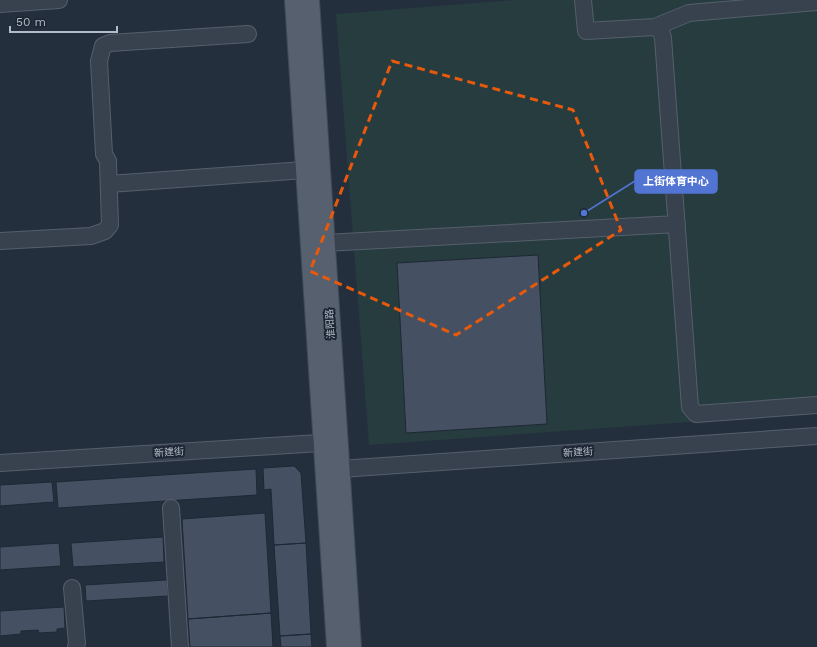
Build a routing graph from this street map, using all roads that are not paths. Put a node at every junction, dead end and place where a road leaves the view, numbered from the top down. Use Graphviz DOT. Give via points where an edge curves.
graph roads {
  1 [pos="59,0"];
  2 [pos="294,0"];
  3 [pos="310,0"];
  4 [pos="583,0"];
  5 [pos="817,2"];
  6 [pos="0,4"];
  7 [pos="655,27"];
  8 [pos="248,34"];
  9 [pos="305,170"];
  10 [pos="109,184"];
  11 [pos="677,224"];
  12 [pos="0,241"];
  13 [pos="325,243"];
  14 [pos="817,405"];
  15 [pos="817,436"];
  16 [pos="330,442"];
  17 [pos="0,463"];
  18 [pos="340,469"];
  19 [pos="171,508"];
  20 [pos="72,588"];
  21 [pos="76,647"];
  22 [pos="180,647"];
  23 [pos="336,647"];
  24 [pos="352,647"];
  1 -- 6 [label="street"];
  2 -- 9 [label="main road, 淮阳路"];
  3 -- 13 [label="main road, 淮阳路"];
  4 -- 7 [label="street" via="586,31"];
  5 -- 7 [label="street" via="689,13"];
  7 -- 11 [label="street" via="661,31 663,38"];
  8 -- 10 [label="street" via="110,43 103,46 99,60 104,154 108,161"];
  9 -- 10 [label="street"];
  9 -- 16 [label="main road, 淮阳路"];
  10 -- 12 [label="street" via="110,225 105,231 91,236"];
  11 -- 13 [label="street"];
  11 -- 14 [label="street" via="690,407 696,414"];
  13 -- 16 [label="main road, 淮阳路"];
  15 -- 18 [label="street, 新建街"];
  16 -- 17 [label="street, 新建街"];
  16 -- 18 [label="main road, 淮阳路"];
  16 -- 23 [label="main road, 淮阳路"];
  18 -- 24 [label="main road, 淮阳路"];
  19 -- 22 [label="street"];
  20 -- 21 [label="street"];
}
